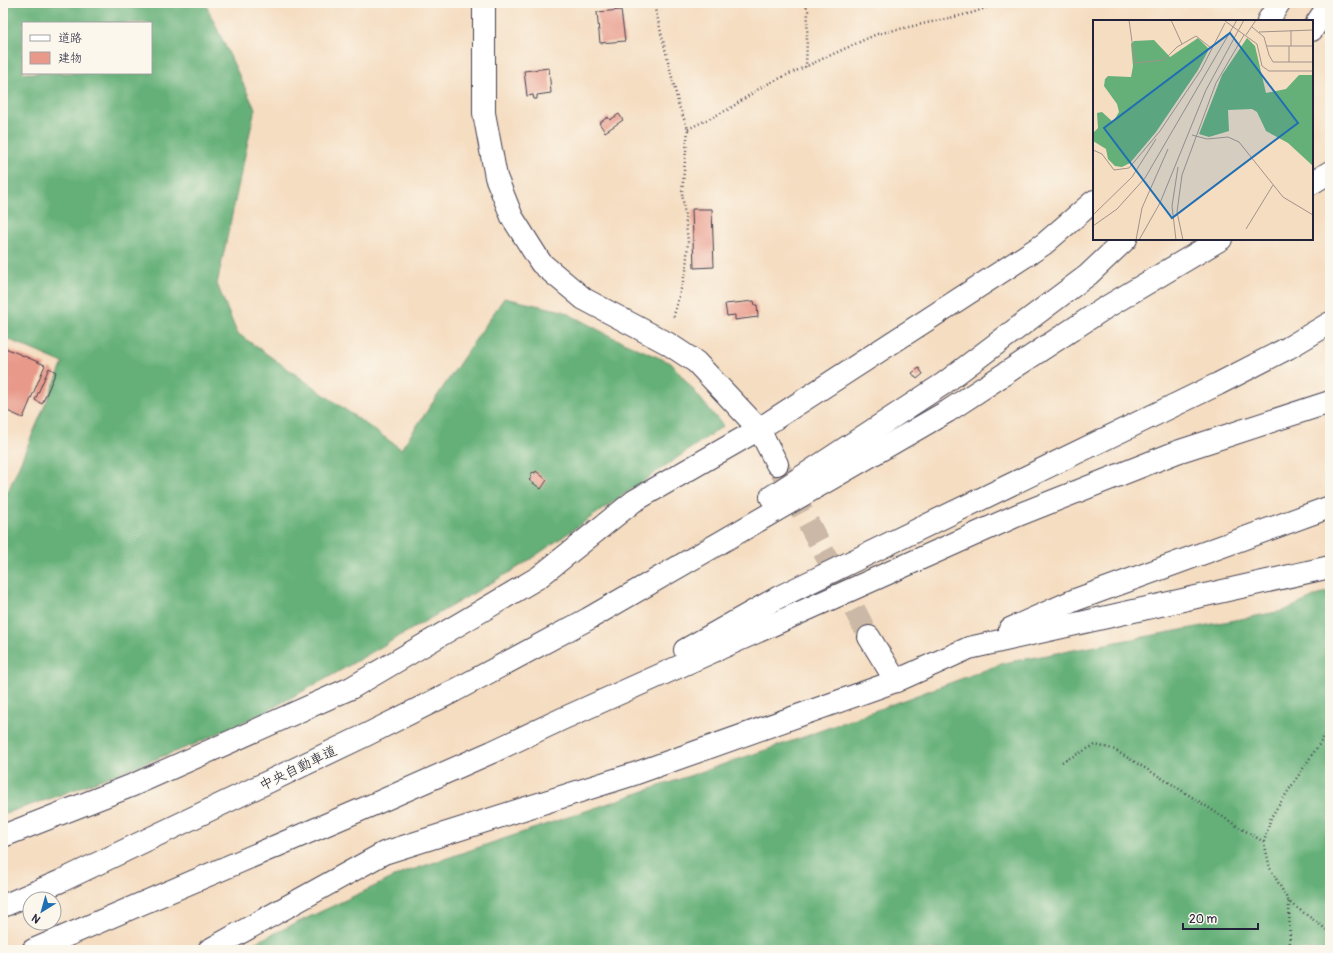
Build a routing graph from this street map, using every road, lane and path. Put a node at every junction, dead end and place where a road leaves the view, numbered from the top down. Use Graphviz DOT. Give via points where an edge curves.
graph roads {
  1 [pos="484,3"];
  2 [pos="653,3"];
  3 [pos="805,3"];
  4 [pos="999,3"];
  5 [pos="1279,3"];
  6 [pos="1330,3"];
  7 [pos="1269,20"];
  8 [pos="1313,28"];
  9 [pos="806,68"];
  10 [pos="688,129"];
  11 [pos="1330,172"];
  12 [pos="1313,182"];
  13 [pos="1093,202"];
  14 [pos="1125,240"];
  15 [pos="1219,240"];
  16 [pos="1330,323"];
  17 [pos="667,343"];
  18 [pos="1330,402"];
  19 [pos="759,429"];
  20 [pos="777,464"];
  21 [pos="1330,507"];
  22 [pos="1330,568"];
  23 [pos="588,619"];
  24 [pos="869,637"];
  25 [pos="969,648"];
  26 [pos="896,681"];
  27 [pos="562,719"];
  28 [pos="1330,728"];
  29 [pos="1062,762"];
  30 [pos="3,836"];
  31 [pos="1264,842"];
  32 [pos="1289,902"];
  33 [pos="3,906"];
  34 [pos="1330,932"];
  35 [pos="33,950"];
  36 [pos="209,950"];
  37 [pos="1290,950"];
  1 -- 17 [label="main road" via="484,113 496,176 512,217 541,263 584,299"];
  2 -- 10 [label="path" via="679,106"];
  3 -- 9 [label="path" via="808,11"];
  4 -- 9 [label="path" via="972,13 877,34"];
  5 -- 7 [label="main road"];
  6 -- 8 [label="main road"];
  9 -- 10 [label="path" via="763,86 729,109"];
  10 -- 17 [label="path" via="682,192 688,241 686,270"];
  11 -- 12 [label="main road"];
  13 -- 19 [label="main road" via="1044,244"];
  14 -- 23 [label="main road" via="1088,275 943,384"];
  15 -- 23 [label="main road" via="1105,308 948,411"];
  16 -- 27 [label="main road" via="1218,384 779,597"];
  17 -- 19 [label="main road" via="696,362"];
  18 -- 27 [label="main road" via="1177,452 1018,515"];
  19 -- 20 [label="main road"];
  19 -- 30 [label="main road" via="634,501 539,577 351,688 133,785"];
  21 -- 25 [label="main road" via="1075,600"];
  22 -- 25 [label="main road"];
  23 -- 33 [label="main road, 中央自動車道" via="366,735 61,881"];
  24 -- 26 [label="main road"];
  25 -- 26 [label="main road"];
  26 -- 36 [label="main road" via="634,774 384,853"];
  27 -- 35 [label="main road" via="379,802"];
  28 -- 31 [label="path" via="1272,817"];
  29 -- 31 [label="path" via="1095,746 1113,749"];
  31 -- 32 [label="path" via="1270,868"];
  32 -- 34 [label="path"];
  32 -- 37 [label="path"];
}
